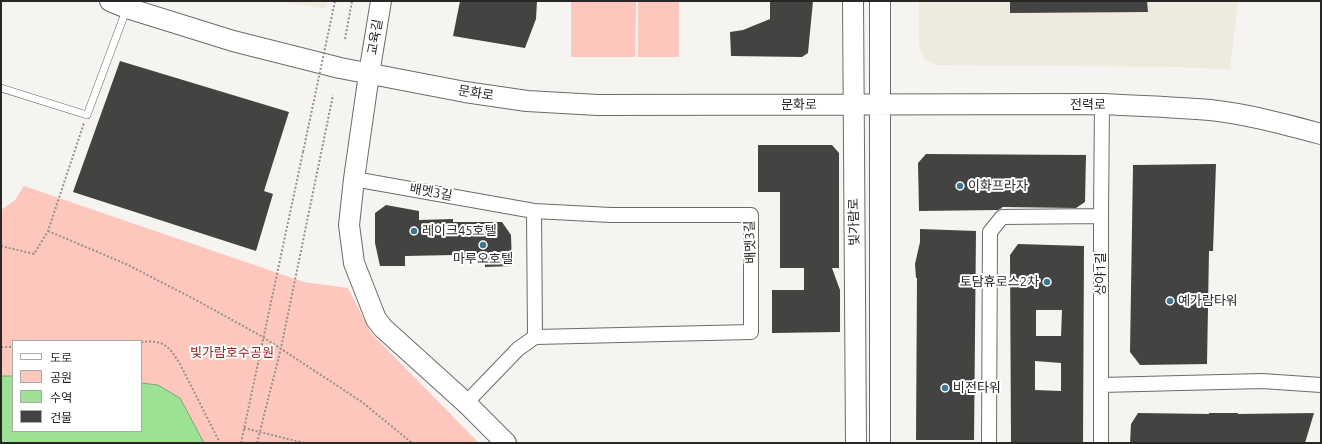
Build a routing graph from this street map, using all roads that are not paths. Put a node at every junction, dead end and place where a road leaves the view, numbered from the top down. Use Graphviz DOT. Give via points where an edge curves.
graph roads {
  1 [pos="381,1"];
  2 [pos="853,1"];
  3 [pos="880,1"];
  4 [pos="118,4"];
  5 [pos="369,74"];
  6 [pos="1,89"];
  7 [pos="1102,104"];
  8 [pos="880,105"];
  9 [pos="853,106"];
  10 [pos="1321,134"];
  11 [pos="354,179"];
  12 [pos="534,211"];
  13 [pos="1100,216"];
  14 [pos="535,337"];
  15 [pos="1100,385"];
  16 [pos="1321,385"];
  17 [pos="466,403"];
  18 [pos="506,443"];
  19 [pos="856,443"];
  20 [pos="880,443"];
  21 [pos="989,443"];
  22 [pos="1100,443"];
  1 -- 5 [label="street, 교육길"];
  2 -- 9 [label="street, 빛가람로"];
  3 -- 8 [label="street, 빛가람로"];
  4 -- 5 [label="street, 문화로" via="233,40"];
  4 -- 6 [label="lane" via="87,115"];
  5 -- 9 [label="street, 문화로" via="444,89 527,101 598,105"];
  5 -- 11 [label="street"];
  7 -- 8 [label="street, 전력로"];
  7 -- 10 [label="street, 전력로" via="1211,111 1251,117"];
  7 -- 13 [label="street, 상야1길"];
  8 -- 9 [label="street, 전력로"];
  8 -- 20 [label="street, 빛가람로"];
  9 -- 19 [label="street, 빛가람로"];
  11 -- 12 [label="street, 배멧3길"];
  11 -- 17 [label="street" via="349,225 354,264 376,319 388,333"];
  12 -- 14 [label="street"];
  12 -- 14 [label="street, 배멧3길" via="611,215 751,215 751,332"];
  13 -- 15 [label="street, 상야1길"];
  13 -- 21 [label="street" via="1002,217 990,232"];
  14 -- 17 [label="street" via="518,349"];
  15 -- 16 [label="street" via="1262,381"];
  15 -- 22 [label="street, 상야1길"];
  17 -- 18 [label="street"];
}
